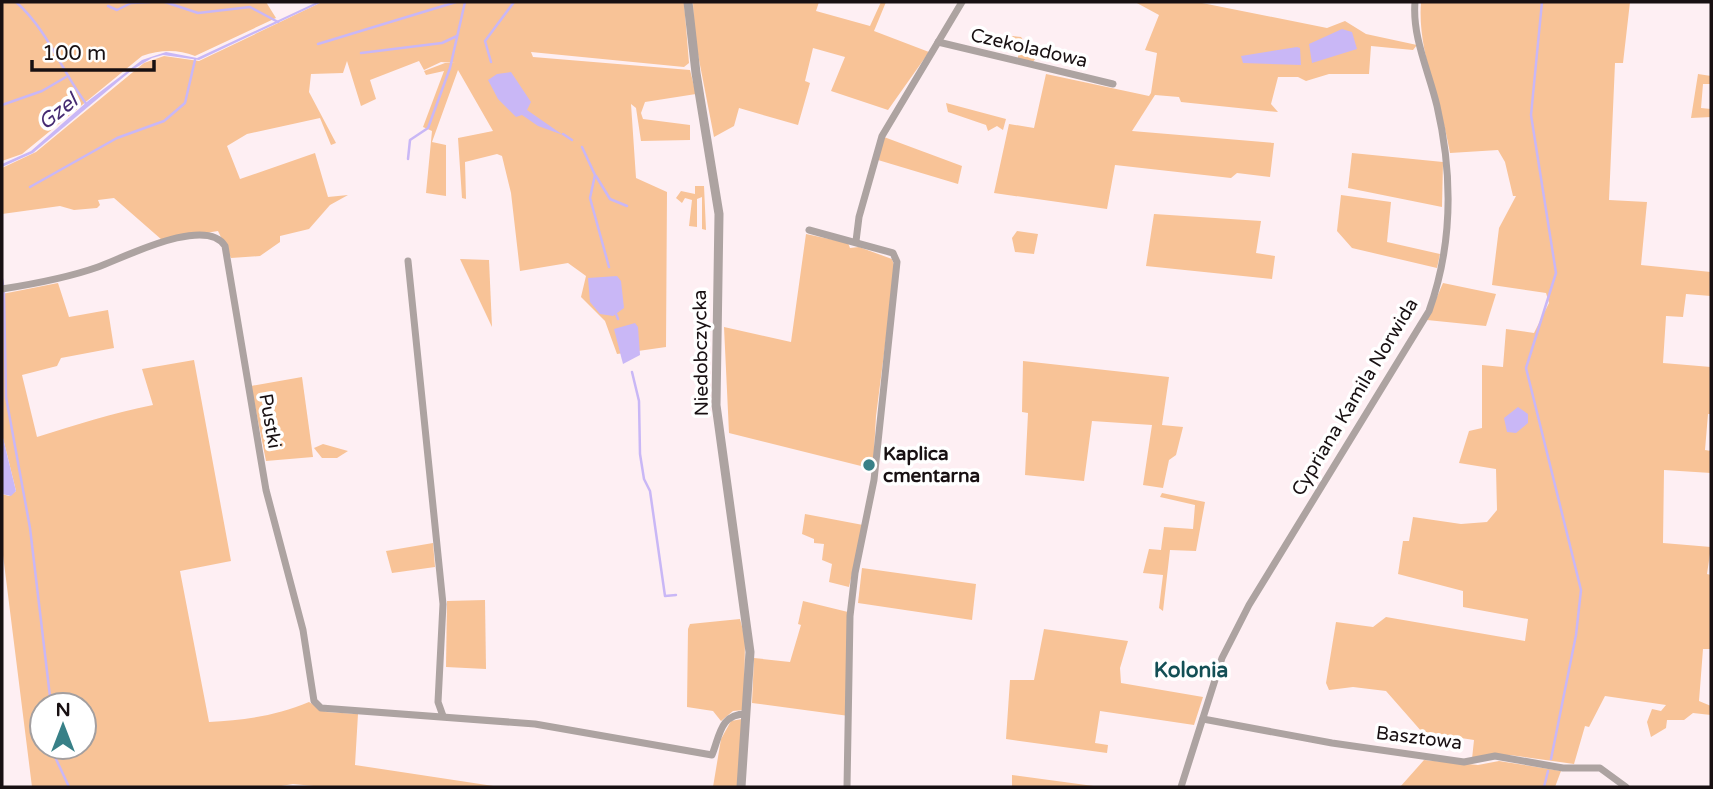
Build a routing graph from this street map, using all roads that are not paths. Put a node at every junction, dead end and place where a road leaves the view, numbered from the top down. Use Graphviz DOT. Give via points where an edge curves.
graph roads {
  1 [pos="688,2"];
  2 [pos="962,2"];
  3 [pos="1415,2"];
  4 [pos="938,42"];
  5 [pos="1114,84"];
  6 [pos="809,230"];
  7 [pos="856,241"];
  8 [pos="408,261"];
  9 [pos="2,289"];
  10 [pos="747,714"];
  11 [pos="443,716"];
  12 [pos="1203,719"];
  13 [pos="741,787"];
  14 [pos="847,787"];
  15 [pos="1181,787"];
  16 [pos="1626,787"];
  1 -- 10 [label="street, Niedobczycka" via="719,214 716,405 746,602 750,652"];
  2 -- 4 [label="street"];
  3 -- 12 [label="street, Cypriana Kamila Norwida" via="1416,26 1446,150 1447,242 1441,278 1429,311 1249,605 1222,658"];
  4 -- 5 [label="street, Czekoladowa"];
  4 -- 7 [label="street" via="882,136"];
  6 -- 7 [label="street"];
  7 -- 14 [label="street" via="892,253 897,272 874,480 850,616"];
  8 -- 11 [label="street" via="443,604 438,702"];
  9 -- 11 [label="street, Pustki" via="51,281 159,242 208,235 221,240 266,490 303,629 314,701 321,708"];
  10 -- 11 [label="street, Pustki" via="726,719 712,755 535,724"];
  10 -- 13 [label="street, Niedobczycka"];
  12 -- 15 [label="street, Cypriana Kamila Norwida"];
  12 -- 16 [label="street, Basztowa" via="1464,762 1495,756 1563,768 1600,768"];
}
